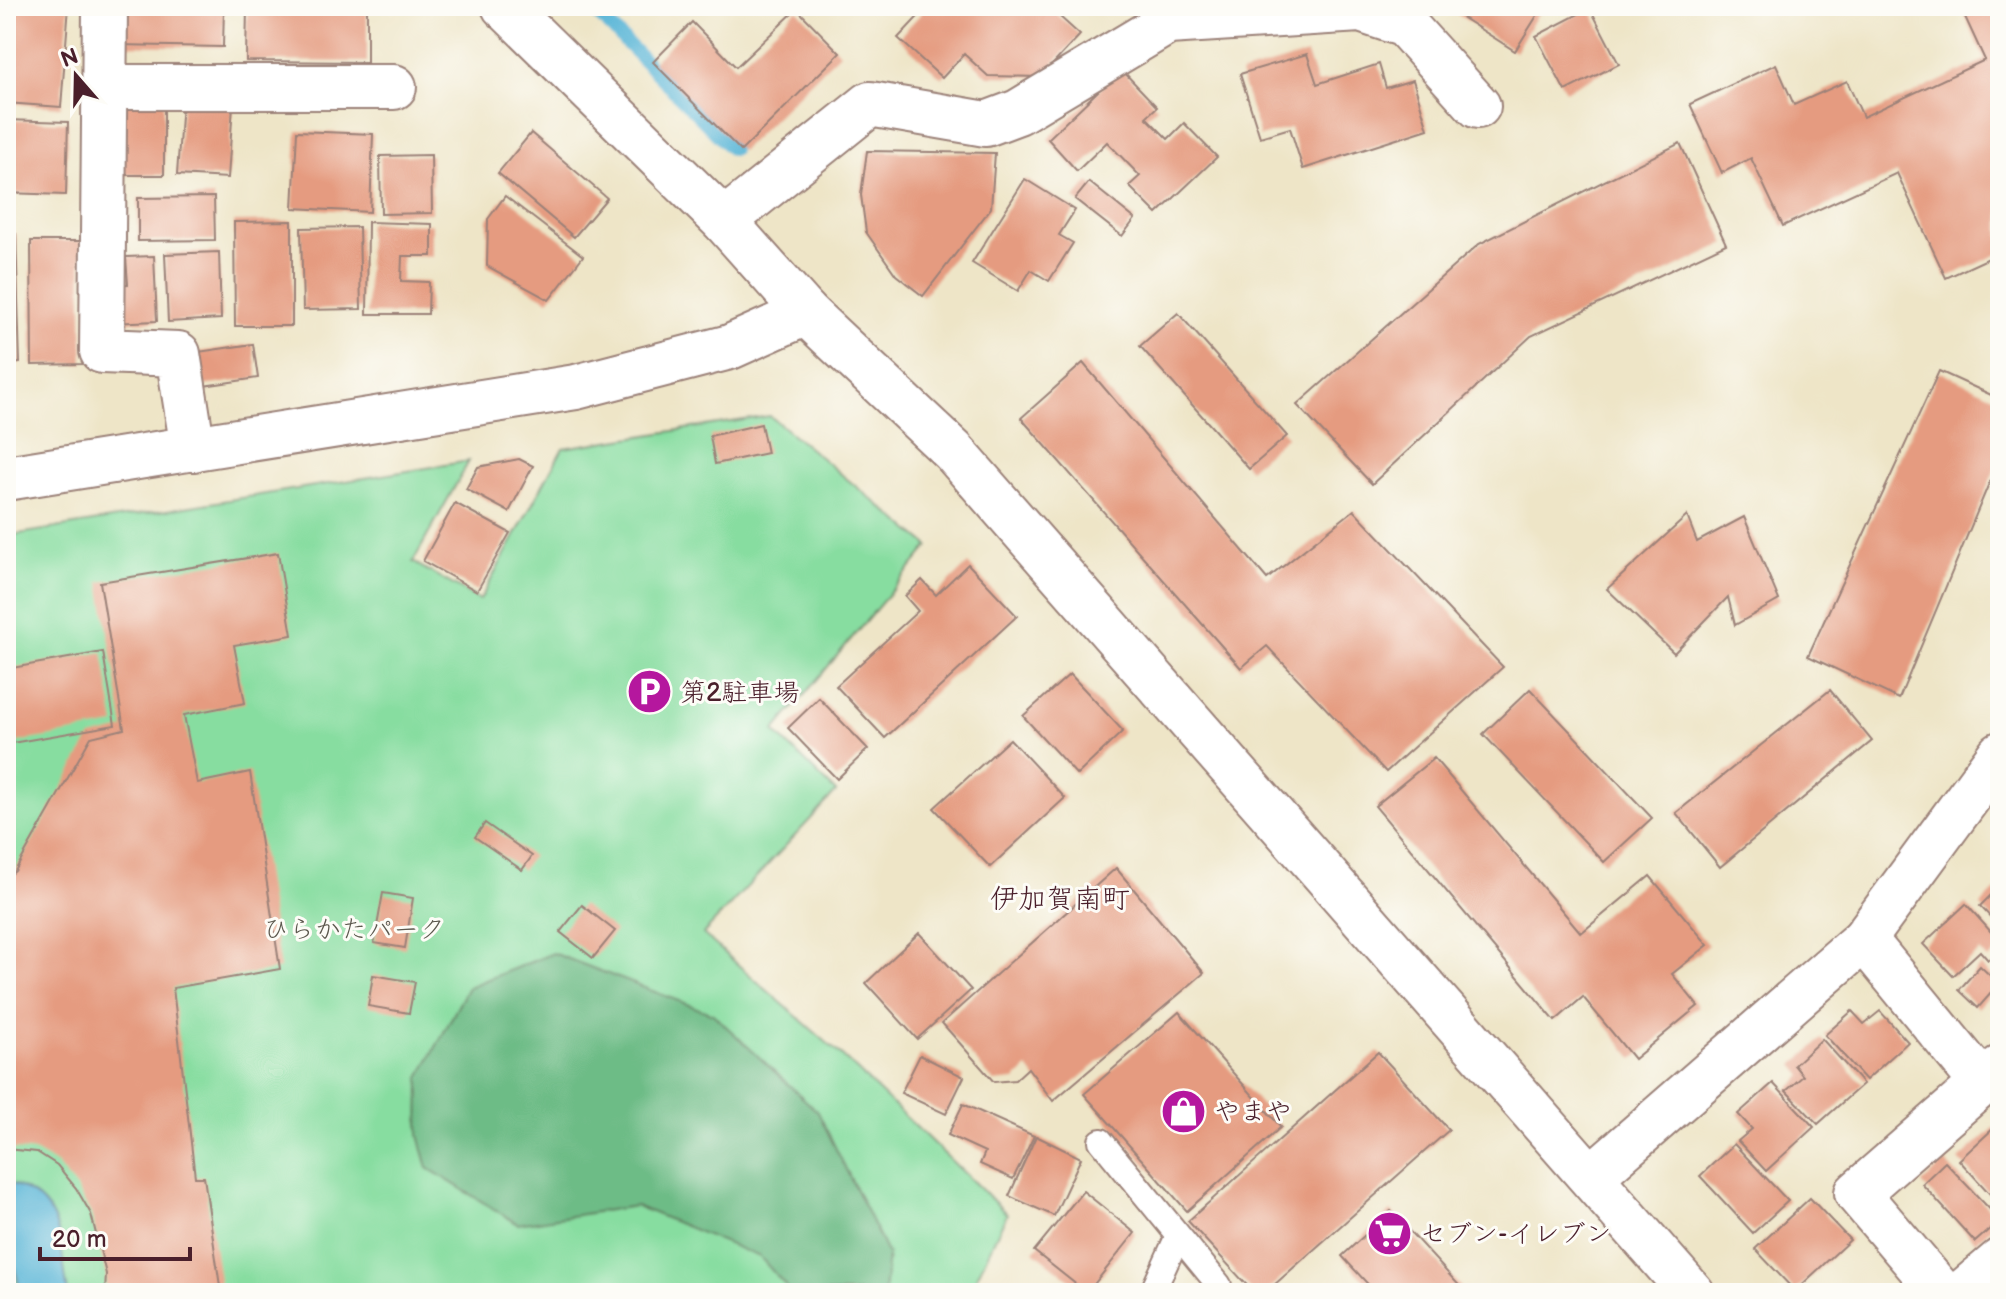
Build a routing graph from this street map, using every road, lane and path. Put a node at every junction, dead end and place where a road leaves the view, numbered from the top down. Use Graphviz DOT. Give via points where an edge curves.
graph roads {
  1 [pos="105,6"];
  2 [pos="504,6"];
  3 [pos="105,87"];
  4 [pos="394,87"];
  5 [pos="1478,106"];
  6 [pos="724,221"];
  7 [pos="806,313"];
  8 [pos="193,449"];
  9 [pos="6,478"];
  10 [pos="2000,754"];
  11 [pos="1864,939"];
  12 [pos="1991,1076"];
  13 [pos="1101,1141"];
  14 [pos="1592,1176"];
  15 [pos="1177,1238"];
  16 [pos="2000,1261"];
  17 [pos="1219,1285"];
  18 [pos="1152,1293"];
  19 [pos="1692,1293"];
  20 [pos="1942,1293"];
  21 [pos="1962,1293"];
  1 -- 3 [label="street"];
  2 -- 6 [label="street"];
  3 -- 4 [label="street"];
  3 -- 8 [label="street" via="102,351 178,354"];
  5 -- 6 [label="street" via="1405,25 1360,10 1168,22 1018,112 986,124 870,104"];
  6 -- 7 [label="street"];
  7 -- 8 [label="street" via="730,347 576,387"];
  7 -- 14 [label="street" via="953,451"];
  8 -- 9 [label="street"];
  10 -- 11 [label="street"];
  11 -- 12 [label="street"];
  11 -- 14 [label="street"];
  12 -- 20 [label="street" via="1857,1193"];
  13 -- 15 [label="lane"];
  14 -- 19 [label="street"];
  15 -- 17 [label="lane"];
  15 -- 18 [label="lane"];
  16 -- 21 [label="street"];
}
